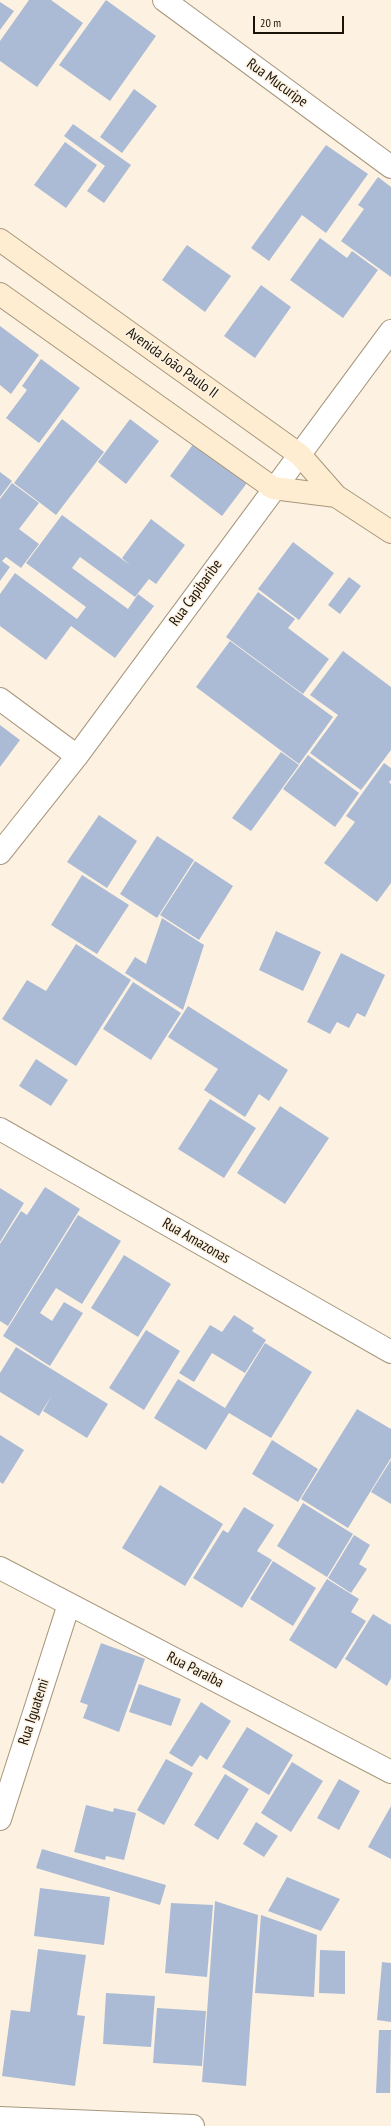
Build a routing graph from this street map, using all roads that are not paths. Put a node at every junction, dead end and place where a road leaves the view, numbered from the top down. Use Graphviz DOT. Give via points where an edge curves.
graph roads {
  1 [pos="164,0"];
  2 [pos="391,167"];
  3 [pos="0,240"];
  4 [pos="0,294"];
  5 [pos="391,331"];
  6 [pos="300,455"];
  7 [pos="273,488"];
  8 [pos="336,496"];
  9 [pos="391,532"];
  10 [pos="0,699"];
  11 [pos="77,756"];
  12 [pos="0,853"];
  13 [pos="0,1129"];
  14 [pos="391,1352"];
  15 [pos="0,1568"];
  16 [pos="69,1604"];
  17 [pos="391,1772"];
  18 [pos="0,1819"];
  19 [pos="0,2118"];
  20 [pos="193,2126"];
  1 -- 2 [label="street, Rua Mucuripe"];
  3 -- 6 [label="main road, Avenida João Paulo II"];
  4 -- 7 [label="main road, Avenida João Paulo II"];
  5 -- 6 [label="street, Rua Capibaribe"];
  6 -- 7 [label="street, Rua Capibaribe"];
  6 -- 8 [label="main road, Avenida João Paulo II"];
  7 -- 8 [label="main road, Avenida João Paulo II"];
  7 -- 11 [label="street, Rua Capibaribe"];
  8 -- 9 [label="main road, Avenida João Paulo II"];
  10 -- 11 [label="street"];
  11 -- 12 [label="street, Rua Capibaribe"];
  13 -- 14 [label="street, Rua Amazonas"];
  15 -- 16 [label="street, Rua Paraíba"];
  16 -- 17 [label="street, Rua Paraíba"];
  16 -- 18 [label="street, Rua Iguatemi"];
  19 -- 20 [label="street"];
}
